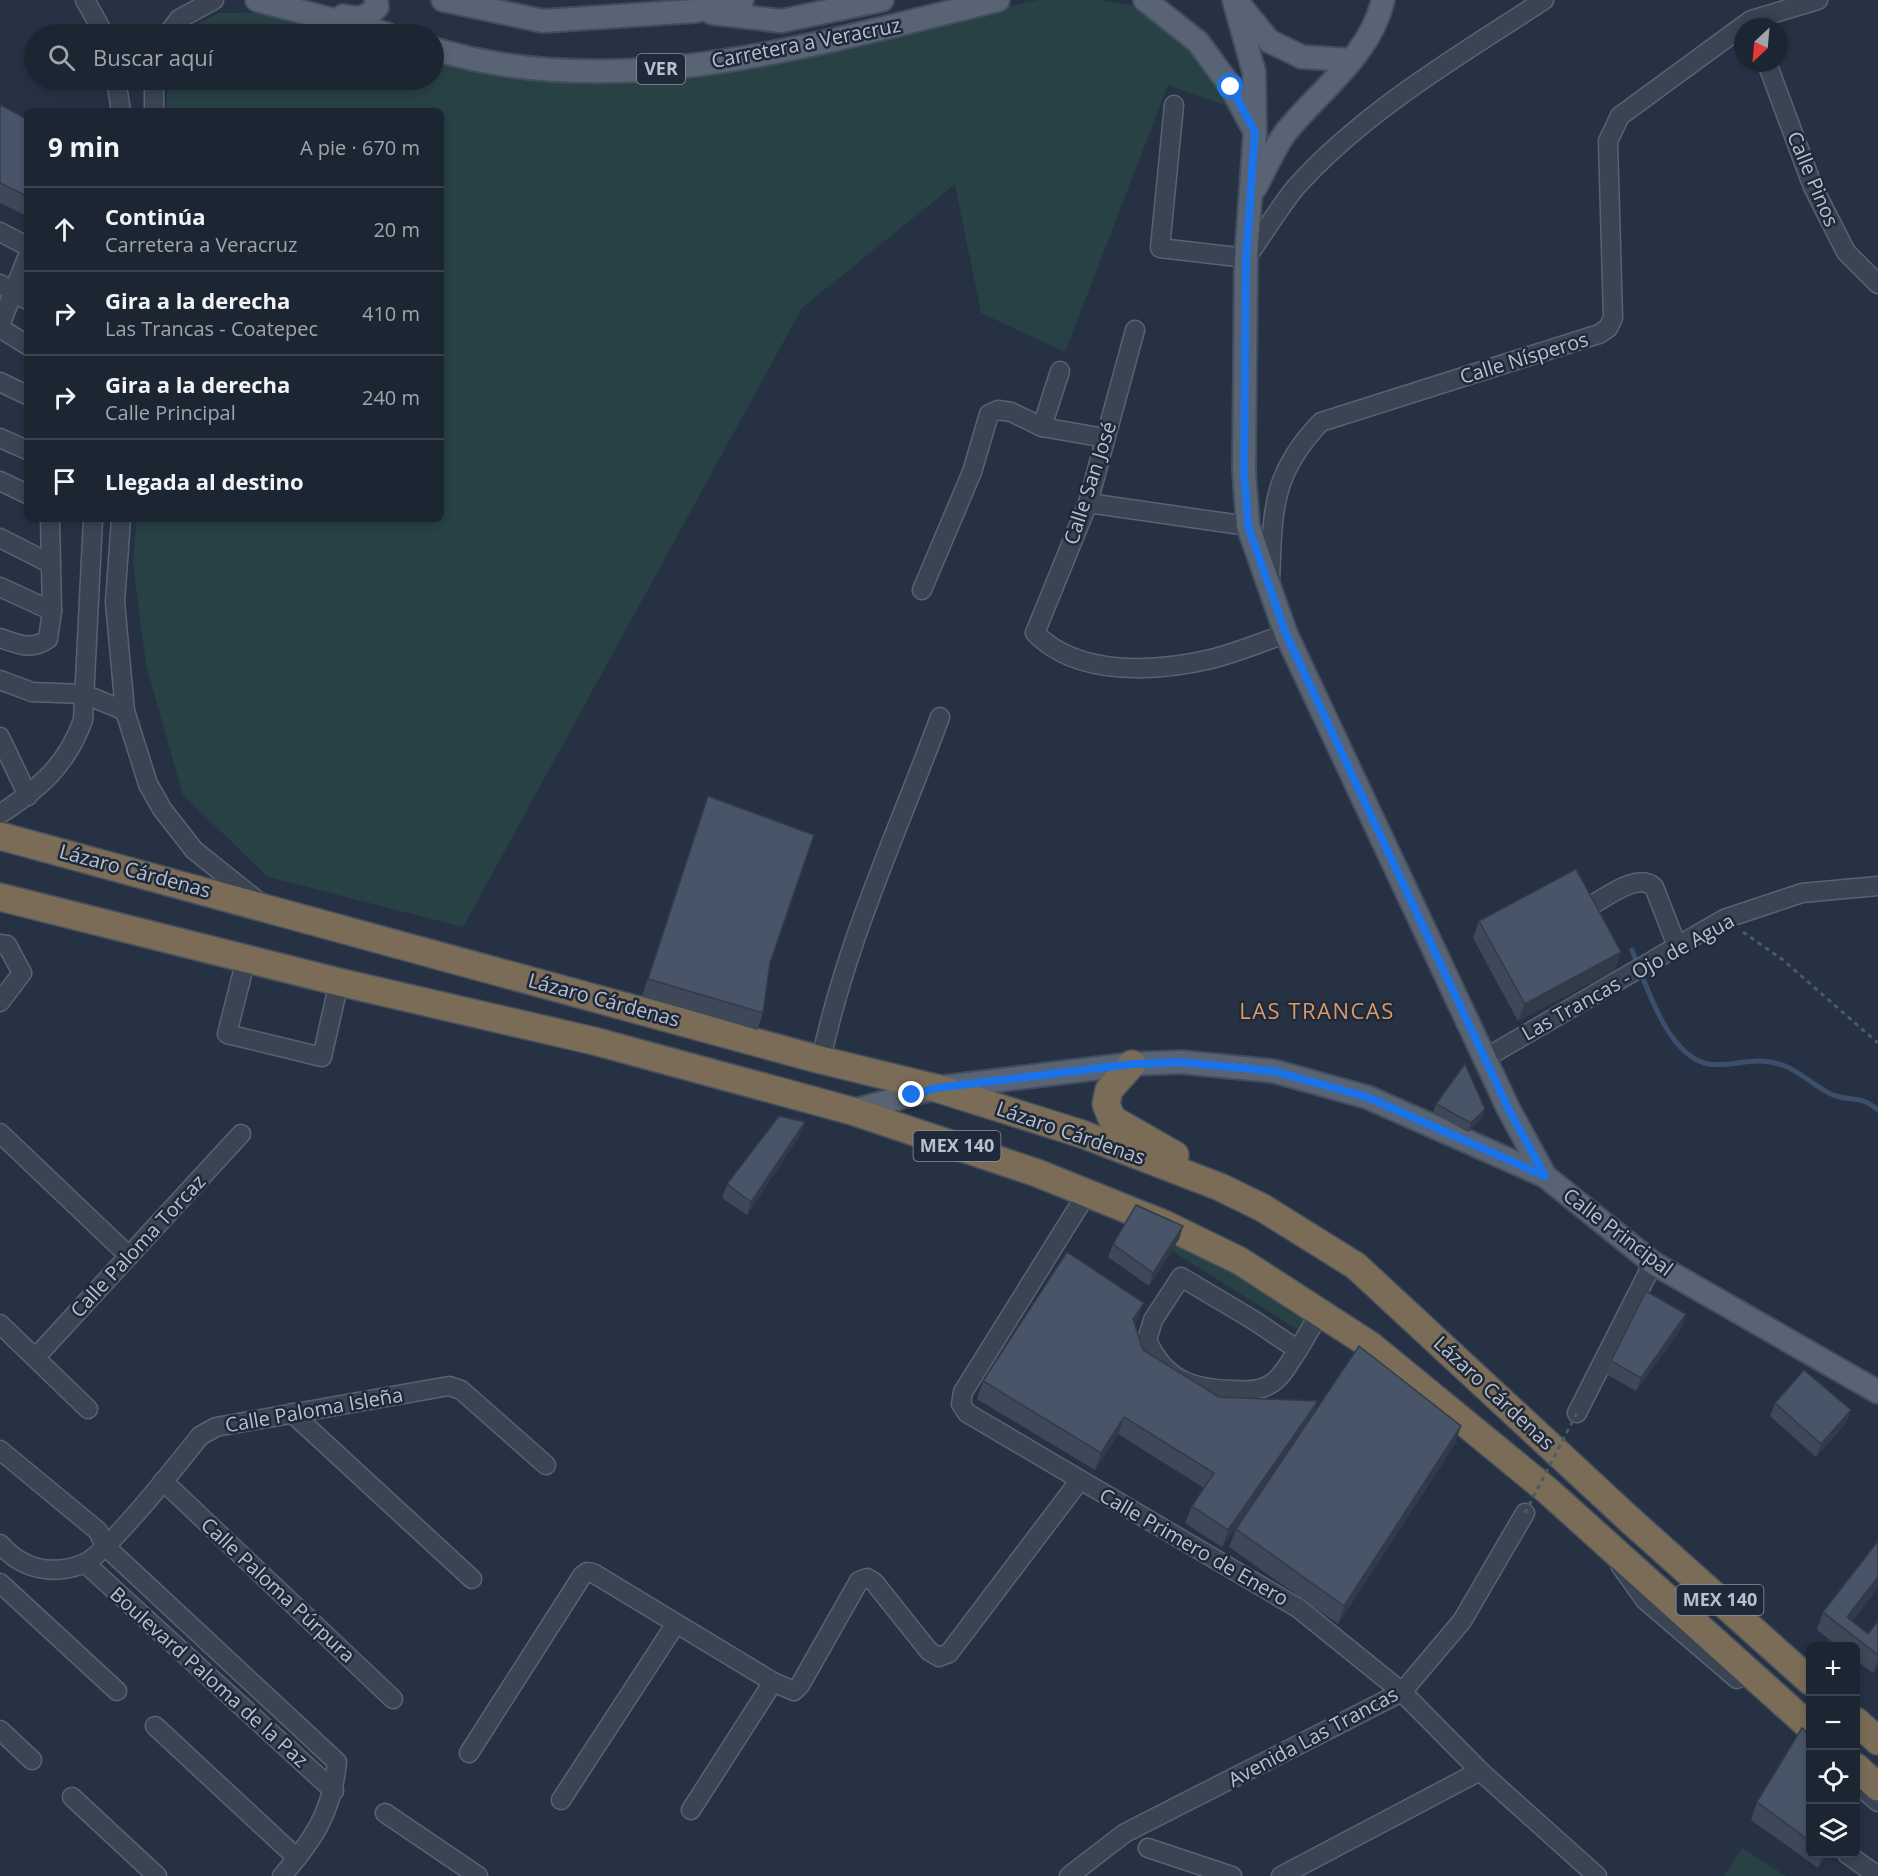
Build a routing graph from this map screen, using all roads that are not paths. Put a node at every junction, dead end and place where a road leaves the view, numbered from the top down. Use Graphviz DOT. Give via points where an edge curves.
graph roads {
  1 [pos="85,0"];
  2 [pos="214,0"];
  3 [pos="257,0"];
  4 [pos="376,0"];
  5 [pos="443,0"];
  6 [pos="742,0"];
  7 [pos="998,0"];
  8 [pos="1145,0"];
  9 [pos="1235,0"];
  10 [pos="1383,0"];
  11 [pos="1544,0"];
  12 [pos="1818,0"];
  13 [pos="872,3"];
  14 [pos="300,11"];
  15 [pos="695,11"];
  16 [pos="1768,18"];
  17 [pos="98,24"];
  18 [pos="175,24"];
  19 [pos="349,24"];
  20 [pos="1734,37"];
  21 [pos="444,51"];
  22 [pos="766,53"];
  23 [pos="1351,60"];
  24 [pos="1770,72"];
  25 [pos="118,90"];
  26 [pos="154,90"];
  27 [pos="1174,105"];
  28 [pos="121,108"];
  29 [pos="154,108"];
  30 [pos="1255,132"];
  31 [pos="1252,195"];
  32 [pos="0,232"];
  33 [pos="24,244"];
  34 [pos="1246,258"];
  35 [pos="24,265"];
  36 [pos="1878,284"];
  37 [pos="13,292"];
  38 [pos="0,327"];
  39 [pos="1136,330"];
  40 [pos="24,343"];
  41 [pos="1060,371"];
  42 [pos="0,382"];
  43 [pos="24,394"];
  44 [pos="1042,427"];
  45 [pos="0,438"];
  46 [pos="1105,438"];
  47 [pos="24,449"];
  48 [pos="0,481"];
  49 [pos="24,493"];
  50 [pos="1088,503"];
  51 [pos="50,522"];
  52 [pos="93,522"];
  53 [pos="121,522"];
  54 [pos="1248,526"];
  55 [pos="0,538"];
  56 [pos="51,564"];
  57 [pos="0,587"];
  58 [pos="1270,589"];
  59 [pos="922,590"];
  60 [pos="51,611"];
  61 [pos="1286,634"];
  62 [pos="0,638"];
  63 [pos="0,680"];
  64 [pos="84,694"];
  65 [pos="125,711"];
  66 [pos="940,717"];
  67 [pos="0,736"];
  68 [pos="28,796"];
  69 [pos="0,814"];
  70 [pos="0,836"];
  71 [pos="1878,886"];
  72 [pos="3,899"];
  73 [pos="263,905"];
  74 [pos="1590,906"];
  75 [pos="0,944"];
  76 [pos="1677,946"];
  77 [pos="246,959"];
  78 [pos="339,982"];
  79 [pos="0,1002"];
  80 [pos="1487,1058"];
  81 [pos="821,1060"];
  82 [pos="1132,1064"];
  83 [pos="936,1088"];
  84 [pos="852,1110"];
  85 [pos="0,1133"];
  86 [pos="242,1134"];
  87 [pos="1545,1176"];
  88 [pos="1220,1187"];
  89 [pos="1088,1193"];
  90 [pos="129,1256"];
  91 [pos="1653,1263"];
  92 [pos="1135,1307"];
  93 [pos="1321,1311"];
  94 [pos="1153,1320"];
  95 [pos="0,1324"];
  96 [pos="1298,1350"];
  97 [pos="36,1358"];
  98 [pos="1878,1392"];
  99 [pos="88,1409"];
  100 [pos="292,1413"];
  101 [pos="1577,1413"];
  102 [pos="0,1450"];
  103 [pos="1566,1460"];
  104 [pos="546,1465"];
  105 [pos="1080,1480"];
  106 [pos="163,1481"];
  107 [pos="1525,1513"];
  108 [pos="0,1544"];
  109 [pos="105,1546"];
  110 [pos="1611,1550"];
  111 [pos="12,1558"];
  112 [pos="85,1563"];
  113 [pos="0,1573"];
  114 [pos="472,1579"];
  115 [pos="0,1583"];
  116 [pos="675,1625"];
  117 [pos="1806,1664"];
  118 [pos="1806,1677"];
  119 [pos="773,1682"];
  120 [pos="117,1691"];
  121 [pos="1402,1692"];
  122 [pos="393,1699"];
  123 [pos="1860,1712"];
  124 [pos="1806,1724"];
  125 [pos="1860,1725"];
  126 [pos="155,1726"];
  127 [pos="1878,1728"];
  128 [pos="0,1730"];
  129 [pos="1806,1740"];
  130 [pos="1878,1741"];
  131 [pos="469,1753"];
  132 [pos="32,1761"];
  133 [pos="1480,1771"];
  134 [pos="1860,1771"];
  135 [pos="1860,1786"];
  136 [pos="1878,1787"];
  137 [pos="334,1791"];
  138 [pos="72,1797"];
  139 [pos="561,1800"];
  140 [pos="1878,1802"];
  141 [pos="691,1810"];
  142 [pos="385,1813"];
  143 [pos="1148,1848"];
  144 [pos="297,1858"];
  145 [pos="1853,1858"];
  146 [pos="156,1876"];
  147 [pos="282,1876"];
  148 [pos="478,1876"];
  149 [pos="1069,1876"];
  150 [pos="1232,1876"];
  151 [pos="1281,1876"];
  152 [pos="1597,1876"];
  153 [pos="1878,1876"];
  1 -- 17 [label="street"];
  2 -- 18 [label="street"];
  3 -- 14 [label="main road"];
  4 -- 14 [label="main road" via="369,16 358,19"];
  5 -- 15 [label="main road" via="543,21"];
  6 -- 15 [label="main road"];
  7 -- 22 [label="main road, Carretera a Veracruz / VER"];
  8 -- 30 [label="main road" via="1197,42 1231,87"];
  9 -- 23 [label="main road" via="1269,41 1302,57"];
  9 -- 30 [label="main road" via="1254,72"];
  10 -- 23 [label="main road" via="1378,20"];
  11 -- 34 [label="street" via="1410,88 1334,151 1296,188"];
  12 -- 16 [label="street, Calle Nísperos"];
  13 -- 15 [label="main road" via="781,21"];
  13 -- 22 [label="main road"];
  14 -- 19 [label="main road"];
  20 -- 58 [label="street, Calle Nísperos" via="1620,116 1608,141 1613,318 1608,328 1321,422 1298,445 1283,472 1273,516"];
  21 -- 22 [label="main road, Carretera a Veracruz / VER" via="526,69 599,72 672,68"];
  23 -- 31 [label="main road" via="1285,134"];
  24 -- 36 [label="street, Calle Pinos" via="1813,187 1846,252"];
  25 -- 28 [label="street"];
  26 -- 29 [label="street"];
  27 -- 34 [label="street" via="1160,248"];
  30 -- 31 [label="main road"];
  31 -- 34 [label="main road"];
  32 -- 33 [label="street"];
  34 -- 54 [label="main road" via="1244,471"];
  35 -- 37 [label="street"];
  37 -- 38 [label="street"];
  38 -- 40 [label="street"];
  39 -- 46 [label="street, Calle San José"];
  41 -- 44 [label="street"];
  42 -- 43 [label="street"];
  44 -- 46 [label="street"];
  44 -- 59 [label="street" via="1011,412 998,410 989,414 972,472"];
  45 -- 47 [label="street"];
  46 -- 50 [label="street, Calle San José"];
  48 -- 49 [label="street"];
  50 -- 54 [label="street"];
  50 -- 61 [label="street, Calle San José" via="1035,633 1049,647 1085,662 1151,669 1212,659"];
  51 -- 56 [label="street"];
  52 -- 64 [label="street"];
  53 -- 65 [label="street" via="115,602"];
  54 -- 58 [label="main road"];
  55 -- 56 [label="street"];
  56 -- 60 [label="street"];
  57 -- 60 [label="street"];
  58 -- 61 [label="main road"];
  60 -- 62 [label="street" via="48,639 38,646 26,647"];
  61 -- 80 [label="main road"];
  63 -- 64 [label="street" via="32,692"];
  64 -- 65 [label="street"];
  64 -- 68 [label="street" via="83,720 74,746"];
  65 -- 73 [label="street" via="148,783 162,809 194,850"];
  66 -- 81 [label="street" via="860,921"];
  67 -- 68 [label="street"];
  68 -- 69 [label="street"];
  70 -- 73 [label="highway, Lázaro Cárdenas / MEX 140"];
  71 -- 76 [label="street, Las Trancas - Ojo de Agua" via="1802,893 1724,919"];
  72 -- 77 [label="highway, Lázaro Cárdenas / MEX 140"];
  73 -- 81 [label="highway, Lázaro Cárdenas / MEX 140"];
  74 -- 76 [label="street" via="1639,881 1649,882"];
  75 -- 79 [label="street" via="7,945 22,973"];
  76 -- 80 [label="street, Las Trancas - Ojo de Agua"];
  77 -- 78 [label="highway, Lázaro Cárdenas / MEX 140"];
  77 -- 78 [label="street" via="227,1034 322,1057"];
  78 -- 84 [label="highway, Lázaro Cárdenas / MEX 140" via="594,1041"];
  80 -- 87 [label="main road" via="1509,1110"];
  81 -- 83 [label="highway, Lázaro Cárdenas / MEX 140"];
  82 -- 83 [label="main road, Calle Principal"];
  82 -- 87 [label="main road, Calle Principal" via="1180,1062 1273,1071 1367,1097"];
  82 -- 88 [label="highway" via="1109,1090 1106,1104 1112,1119 1200,1170"];
  83 -- 84 [label="main road, Calle Principal"];
  83 -- 88 [label="highway, Lázaro Cárdenas / MEX 140" via="1082,1134"];
  84 -- 89 [label="highway, Lázaro Cárdenas / MEX 140"];
  85 -- 90 [label="street"];
  86 -- 90 [label="street, Calle Paloma Torcaz"];
  87 -- 91 [label="main road, Calle Principal"];
  88 -- 103 [label="highway, Lázaro Cárdenas / MEX 140" via="1263,1208 1356,1266"];
  89 -- 93 [label="highway, Lázaro Cárdenas / MEX 140" via="1240,1261"];
  89 -- 105 [label="street, Calle Primero de Enero" via="1057,1254 963,1392 961,1404 967,1413"];
  90 -- 97 [label="street, Calle Paloma Torcaz"];
  91 -- 98 [label="main road, Calle Principal"];
  91 -- 101 [label="street"];
  92 -- 94 [label="street"];
  93 -- 96 [label="street"];
  93 -- 110 [label="highway, Lázaro Cárdenas / MEX 140" via="1434,1395"];
  94 -- 96 [label="street" via="1181,1277"];
  94 -- 96 [label="street" via="1147,1340 1155,1359 1189,1385 1211,1390 1248,1391 1273,1383"];
  95 -- 97 [label="street"];
  97 -- 99 [label="street"];
  100 -- 104 [label="street, Calle Paloma Isleña" via="449,1386 461,1390"];
  100 -- 106 [label="street, Calle Paloma Isleña" via="216,1427 200,1436"];
  100 -- 114 [label="street"];
  102 -- 109 [label="street, Boulevard Paloma de la Paz" via="98,1531"];
  103 -- 117 [label="street" via="1585,1466 1601,1478"];
  103 -- 118 [label="highway, Lázaro Cárdenas / MEX 140"];
  105 -- 119 [label="street" via="949,1653 939,1658 929,1651 867,1578 859,1581 800,1685 794,1691"];
  105 -- 121 [label="street, Calle Primero de Enero" via="1298,1608"];
  106 -- 109 [label="street, Calle Paloma Isleña"];
  106 -- 122 [label="street, Calle Paloma Púrpura"];
  107 -- 121 [label="street, Avenida Las Trancas" via="1462,1622"];
  108 -- 111 [label="street"];
  109 -- 112 [label="street"];
  109 -- 137 [label="street, Boulevard Paloma de la Paz" via="337,1762"];
  110 -- 124 [label="highway, Lázaro Cárdenas / MEX 140"];
  110 -- 129 [label="street" via="1645,1600"];
  111 -- 112 [label="street" via="31,1567 58,1569"];
  111 -- 113 [label="street"];
  112 -- 137 [label="street, Boulevard Paloma de la Paz"];
  115 -- 120 [label="street"];
  116 -- 119 [label="street"];
  116 -- 131 [label="street" via="587,1572"];
  116 -- 139 [label="street"];
  119 -- 141 [label="street"];
  121 -- 133 [label="street, Calle Primero de Enero"];
  121 -- 149 [label="street, Avenida Las Trancas" via="1125,1833"];
  123 -- 127 [label="street"];
  125 -- 130 [label="highway"];
  126 -- 144 [label="street"];
  128 -- 132 [label="street"];
  133 -- 151 [label="street"];
  133 -- 152 [label="street, Calle Primero de Enero"];
  134 -- 136 [label="highway"];
  135 -- 140 [label="street"];
  137 -- 144 [label="street" via="322,1820"];
  138 -- 146 [label="street"];
  142 -- 148 [label="street"];
  143 -- 150 [label="street"];
  144 -- 147 [label="street"];
  145 -- 153 [label="street"];
}
